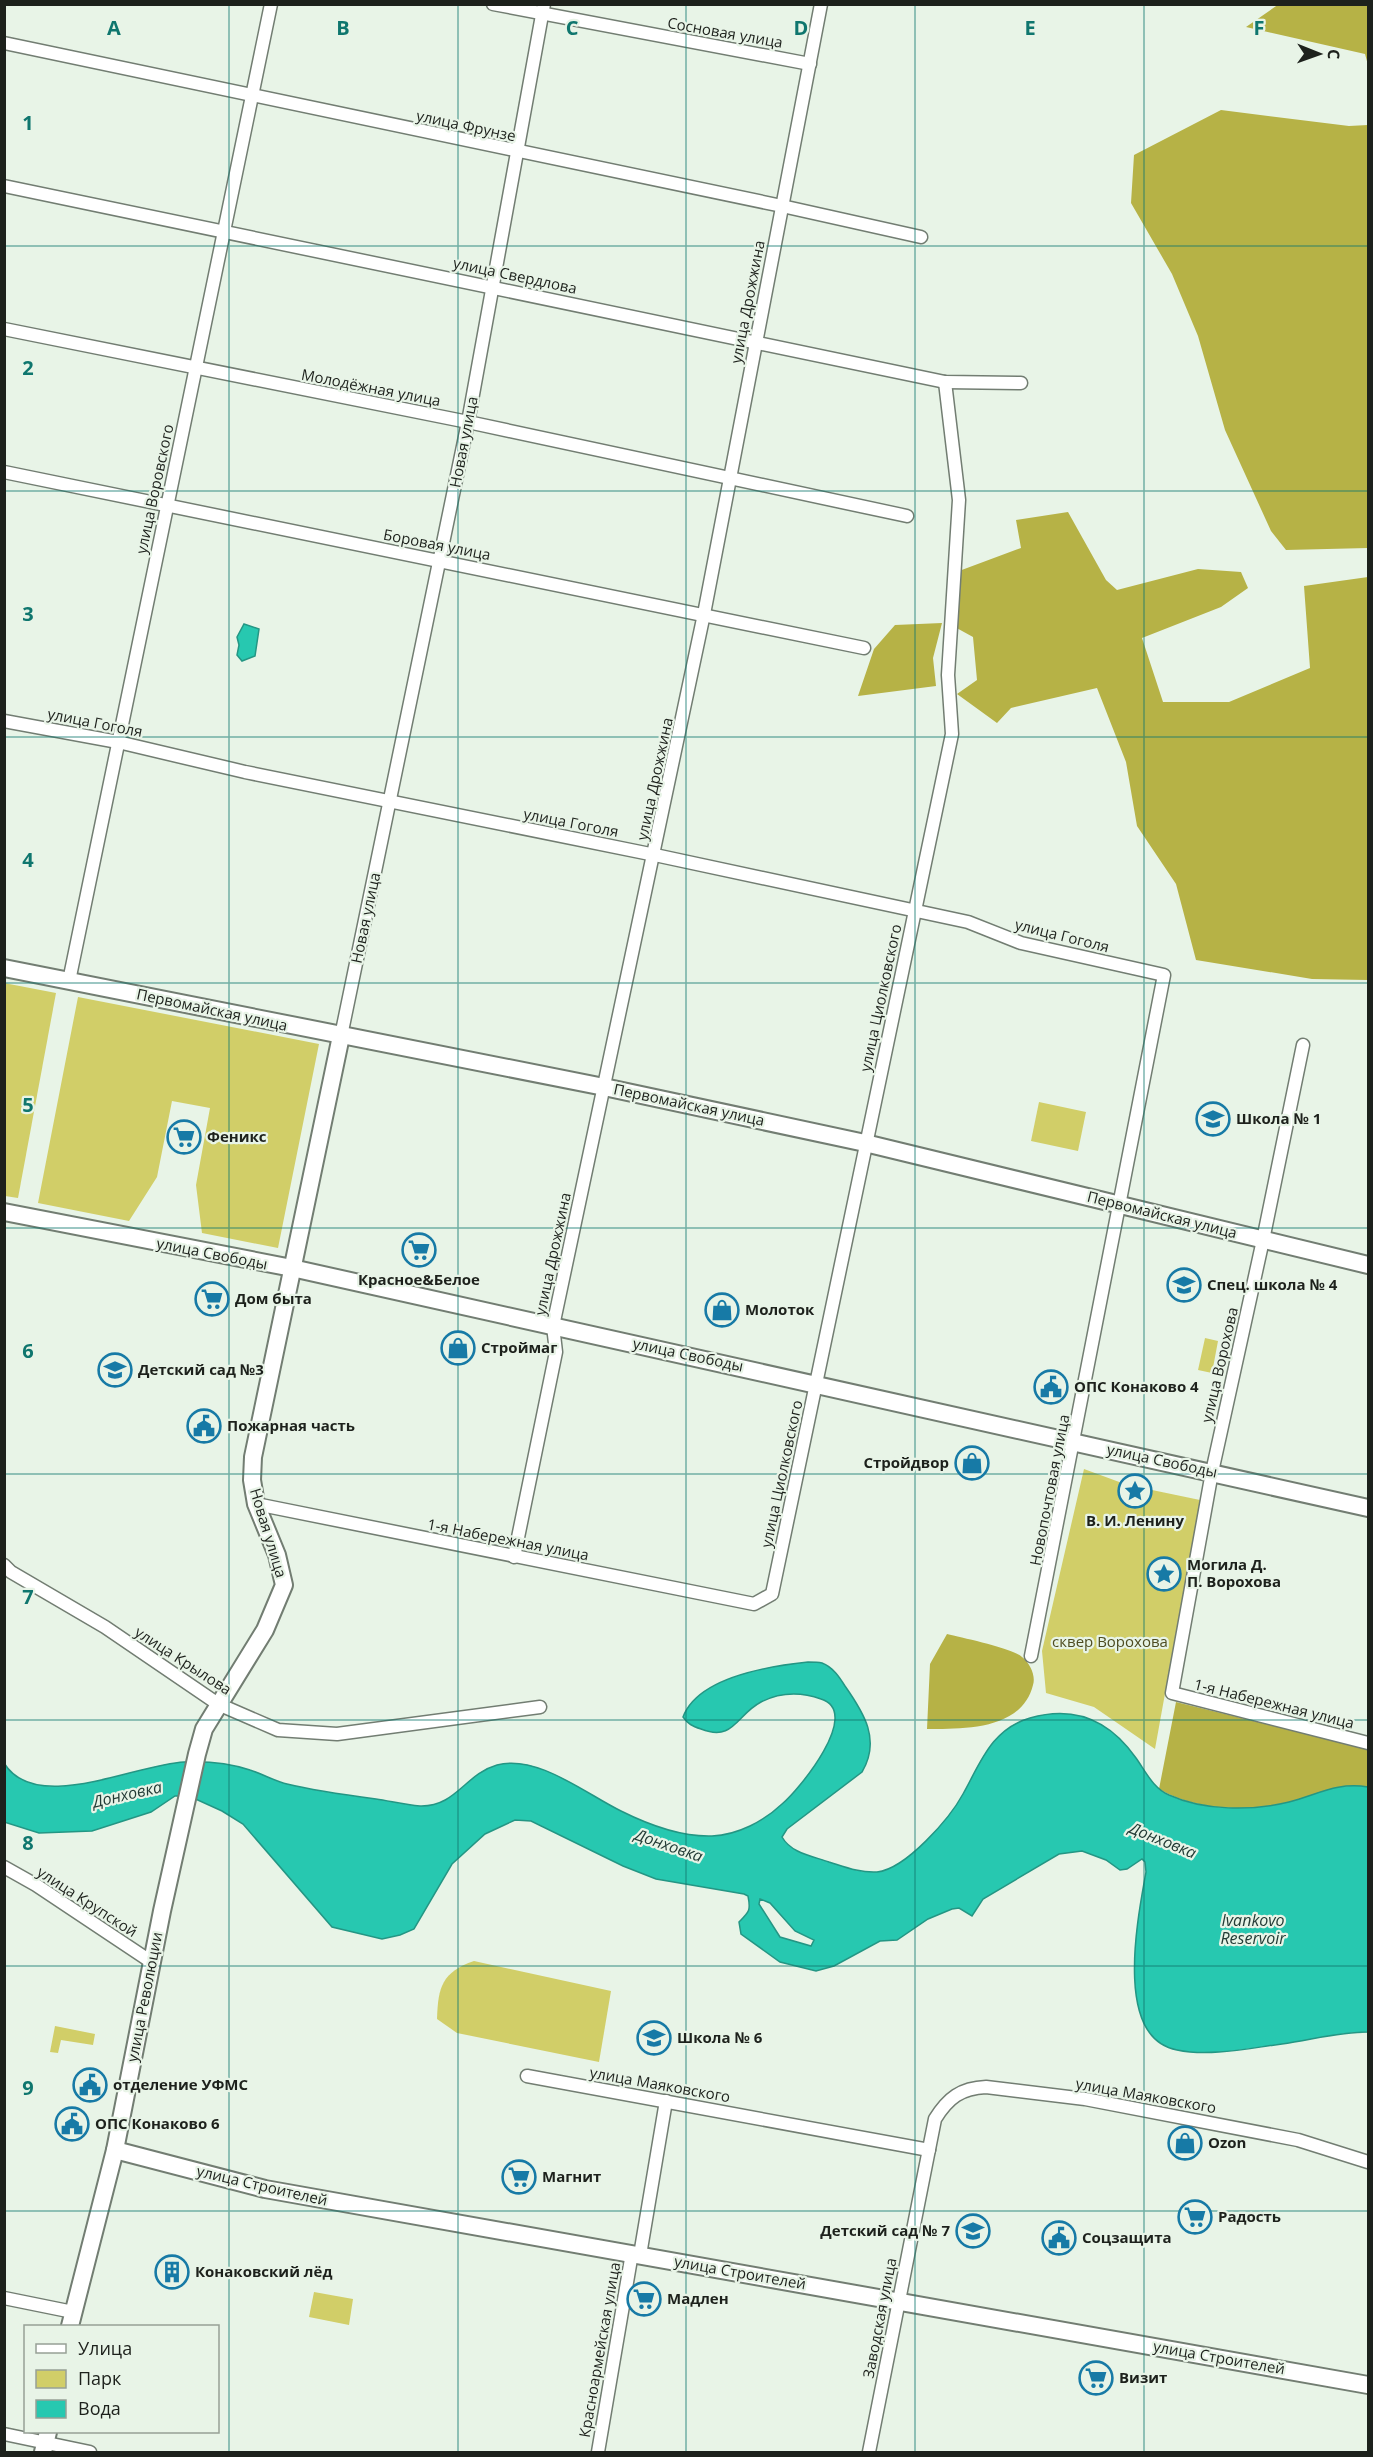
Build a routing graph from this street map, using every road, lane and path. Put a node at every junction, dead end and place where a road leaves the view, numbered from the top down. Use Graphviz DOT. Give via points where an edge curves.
graph roads {
  1 [pos="271,4"];
  2 [pos="493,4"];
  3 [pos="821,4"];
  4 [pos="544,9"];
  5 [pos="4,43"];
  6 [pos="810,64"];
  7 [pos="252,96"];
  8 [pos="517,152"];
  9 [pos="4,186"];
  10 [pos="782,206"];
  11 [pos="224,231"];
  12 [pos="921,237"];
  13 [pos="492,287"];
  14 [pos="4,329"];
  15 [pos="756,342"];
  16 [pos="195,368"];
  17 [pos="945,382"];
  18 [pos="1021,383"];
  19 [pos="468,422"];
  20 [pos="4,472"];
  21 [pos="730,478"];
  22 [pos="166,507"];
  23 [pos="907,516"];
  24 [pos="440,561"];
  25 [pos="704,614"];
  26 [pos="864,648"];
  27 [pos="4,721"];
  28 [pos="118,742"];
  29 [pos="390,801"];
  30 [pos="655,855"];
  31 [pos="916,911"];
  32 [pos="4,968"];
  33 [pos="1164,975"];
  34 [pos="69,981"];
  35 [pos="341,1036"];
  36 [pos="1303,1044"];
  37 [pos="604,1087"];
  38 [pos="865,1143"];
  39 [pos="1120,1204"];
  40 [pos="4,1212"];
  41 [pos="1263,1240"];
  42 [pos="1368,1265"];
  43 [pos="292,1268"];
  44 [pos="554,1326"];
  45 [pos="817,1385"];
  46 [pos="1075,1442"];
  47 [pos="1212,1472"];
  48 [pos="256,1504"];
  49 [pos="1368,1508"];
  50 [pos="514,1557"];
  51 [pos="4,1565"];
  52 [pos="754,1604"];
  53 [pos="1031,1656"];
  54 [pos="1172,1693"];
  55 [pos="218,1704"];
  56 [pos="540,1707"];
  57 [pos="1368,1743"];
  58 [pos="184,1808"];
  59 [pos="4,1867"];
  60 [pos="153,1963"];
  61 [pos="527,2076"];
  62 [pos="666,2101"];
  63 [pos="935,2120"];
  64 [pos="115,2150"];
  65 [pos="929,2150"];
  66 [pos="1365,2161"];
  67 [pos="636,2254"];
  68 [pos="4,2298"];
  69 [pos="898,2302"];
  70 [pos="72,2319"];
  71 [pos="1368,2385"];
  72 [pos="4,2434"];
  73 [pos="45,2442"];
  74 [pos="90,2452"];
  75 [pos="598,2452"];
  76 [pos="869,2452"];
  1 -- 7 [label="street, улица Воровского"];
  2 -- 4 [label="street, Сосновая улица"];
  3 -- 6 [label="street, улица Дрожжина"];
  4 -- 6 [label="street, Сосновая улица"];
  4 -- 8 [label="street, Новая улица"];
  5 -- 7 [label="street, улица Фрунзе"];
  6 -- 10 [label="street, улица Дрожжина"];
  7 -- 8 [label="street, улица Фрунзе"];
  7 -- 11 [label="street, улица Воровского"];
  8 -- 10 [label="street, улица Фрунзе"];
  8 -- 13 [label="street, Новая улица"];
  9 -- 11 [label="street, улица Свердлова"];
  10 -- 12 [label="street, улица Фрунзе"];
  10 -- 15 [label="street, улица Дрожжина"];
  11 -- 13 [label="street, улица Свердлова"];
  11 -- 16 [label="street, улица Воровского"];
  13 -- 15 [label="street, улица Свердлова"];
  13 -- 19 [label="street, Новая улица"];
  14 -- 16 [label="street, Молодёжная улица"];
  15 -- 17 [label="street, улица Свердлова"];
  15 -- 21 [label="street, улица Дрожжина"];
  16 -- 19 [label="street, Молодёжная улица"];
  16 -- 22 [label="street, улица Воровского"];
  17 -- 18 [label="street, улица Свердлова"];
  17 -- 31 [label="street, улица Циолковского" via="959,500 948,675 952,734"];
  19 -- 21 [label="street, Молодёжная улица"];
  19 -- 24 [label="street, Новая улица"];
  20 -- 22 [label="street, Боровая улица"];
  21 -- 23 [label="street, Молодёжная улица"];
  21 -- 25 [label="street, улица Дрожжина"];
  22 -- 24 [label="street, Боровая улица"];
  22 -- 28 [label="street, улица Воровского"];
  24 -- 25 [label="street, Боровая улица"];
  24 -- 29 [label="street, Новая улица"];
  25 -- 26 [label="street, Боровая улица"];
  25 -- 30 [label="street, улица Дрожжина"];
  27 -- 28 [label="street, улица Гоголя"];
  28 -- 29 [label="street, улица Гоголя"];
  28 -- 34 [label="street, улица Воровского"];
  29 -- 30 [label="street, улица Гоголя"];
  29 -- 35 [label="street, Новая улица"];
  30 -- 31 [label="street, улица Гоголя"];
  30 -- 37 [label="street, улица Дрожжина"];
  31 -- 33 [label="street, улица Гоголя" via="968,922 1021,943"];
  31 -- 38 [label="street, улица Циолковского"];
  32 -- 34 [label="main road, Первомайская улица"];
  33 -- 39 [label="street, Новопочтовая улица"];
  34 -- 35 [label="main road, Первомайская улица"];
  35 -- 37 [label="main road, Первомайская улица"];
  35 -- 43 [label="main road, Новая улица"];
  36 -- 41 [label="street, улица Ворохова"];
  37 -- 38 [label="main road, Первомайская улица"];
  37 -- 44 [label="street, улица Дрожжина"];
  38 -- 39 [label="main road, Первомайская улица"];
  38 -- 45 [label="street, улица Циолковского"];
  39 -- 41 [label="main road, Первомайская улица"];
  39 -- 46 [label="street, Новопочтовая улица"];
  40 -- 43 [label="main road, улица Свободы"];
  41 -- 42 [label="main road, Первомайская улица"];
  41 -- 47 [label="street, улица Ворохова"];
  43 -- 44 [label="main road, улица Свободы"];
  43 -- 48 [label="main road, Новая улица" via="254,1457"];
  44 -- 45 [label="main road, улица Свободы"];
  44 -- 50 [label="street, улица Дрожжина" via="556,1352"];
  45 -- 46 [label="main road, улица Свободы"];
  45 -- 52 [label="street, улица Циолковского" via="772,1594"];
  46 -- 47 [label="main road, улица Свободы"];
  46 -- 53 [label="street, Новопочтовая улица"];
  47 -- 49 [label="main road, улица Свободы"];
  47 -- 54 [label="street, улица Ворохова"];
  48 -- 50 [label="street, 1-я Набережная улица"];
  48 -- 55 [label="main road, Новая улица" via="277,1555 284,1585 265,1630"];
  50 -- 52 [label="street, 1-я Набережная улица"];
  51 -- 55 [label="street, улица Крылова" via="105,1627"];
  54 -- 57 [label="street, 1-я Набережная улица"];
  55 -- 56 [label="street, улица Крылова" via="278,1730 337,1734"];
  55 -- 58 [label="main road, Новая улица" via="204,1729"];
  58 -- 60 [label="main road, улица Революции"];
  59 -- 60 [label="street, улица Крупской"];
  60 -- 64 [label="main road, улица Революции"];
  61 -- 62 [label="street, улица Маяковского"];
  62 -- 65 [label="street, улица Маяковского"];
  62 -- 67 [label="street, Красноармейская улица"];
  63 -- 65 [label="street, Заводская улица"];
  63 -- 66 [label="street, улица Маяковского" via="956,2094 986,2087 1101,2102 1298,2140"];
  64 -- 67 [label="main road, улица Строителей" via="265,2189"];
  64 -- 70 [label="main road, улица Революции"];
  65 -- 69 [label="street, Заводская улица"];
  67 -- 69 [label="main road, улица Строителей"];
  67 -- 75 [label="street, Красноармейская улица"];
  68 -- 70 [label="street"];
  69 -- 71 [label="main road, улица Строителей"];
  69 -- 76 [label="street, Заводская улица"];
  72 -- 73 [label="street"];
  73 -- 74 [label="street"];
}
